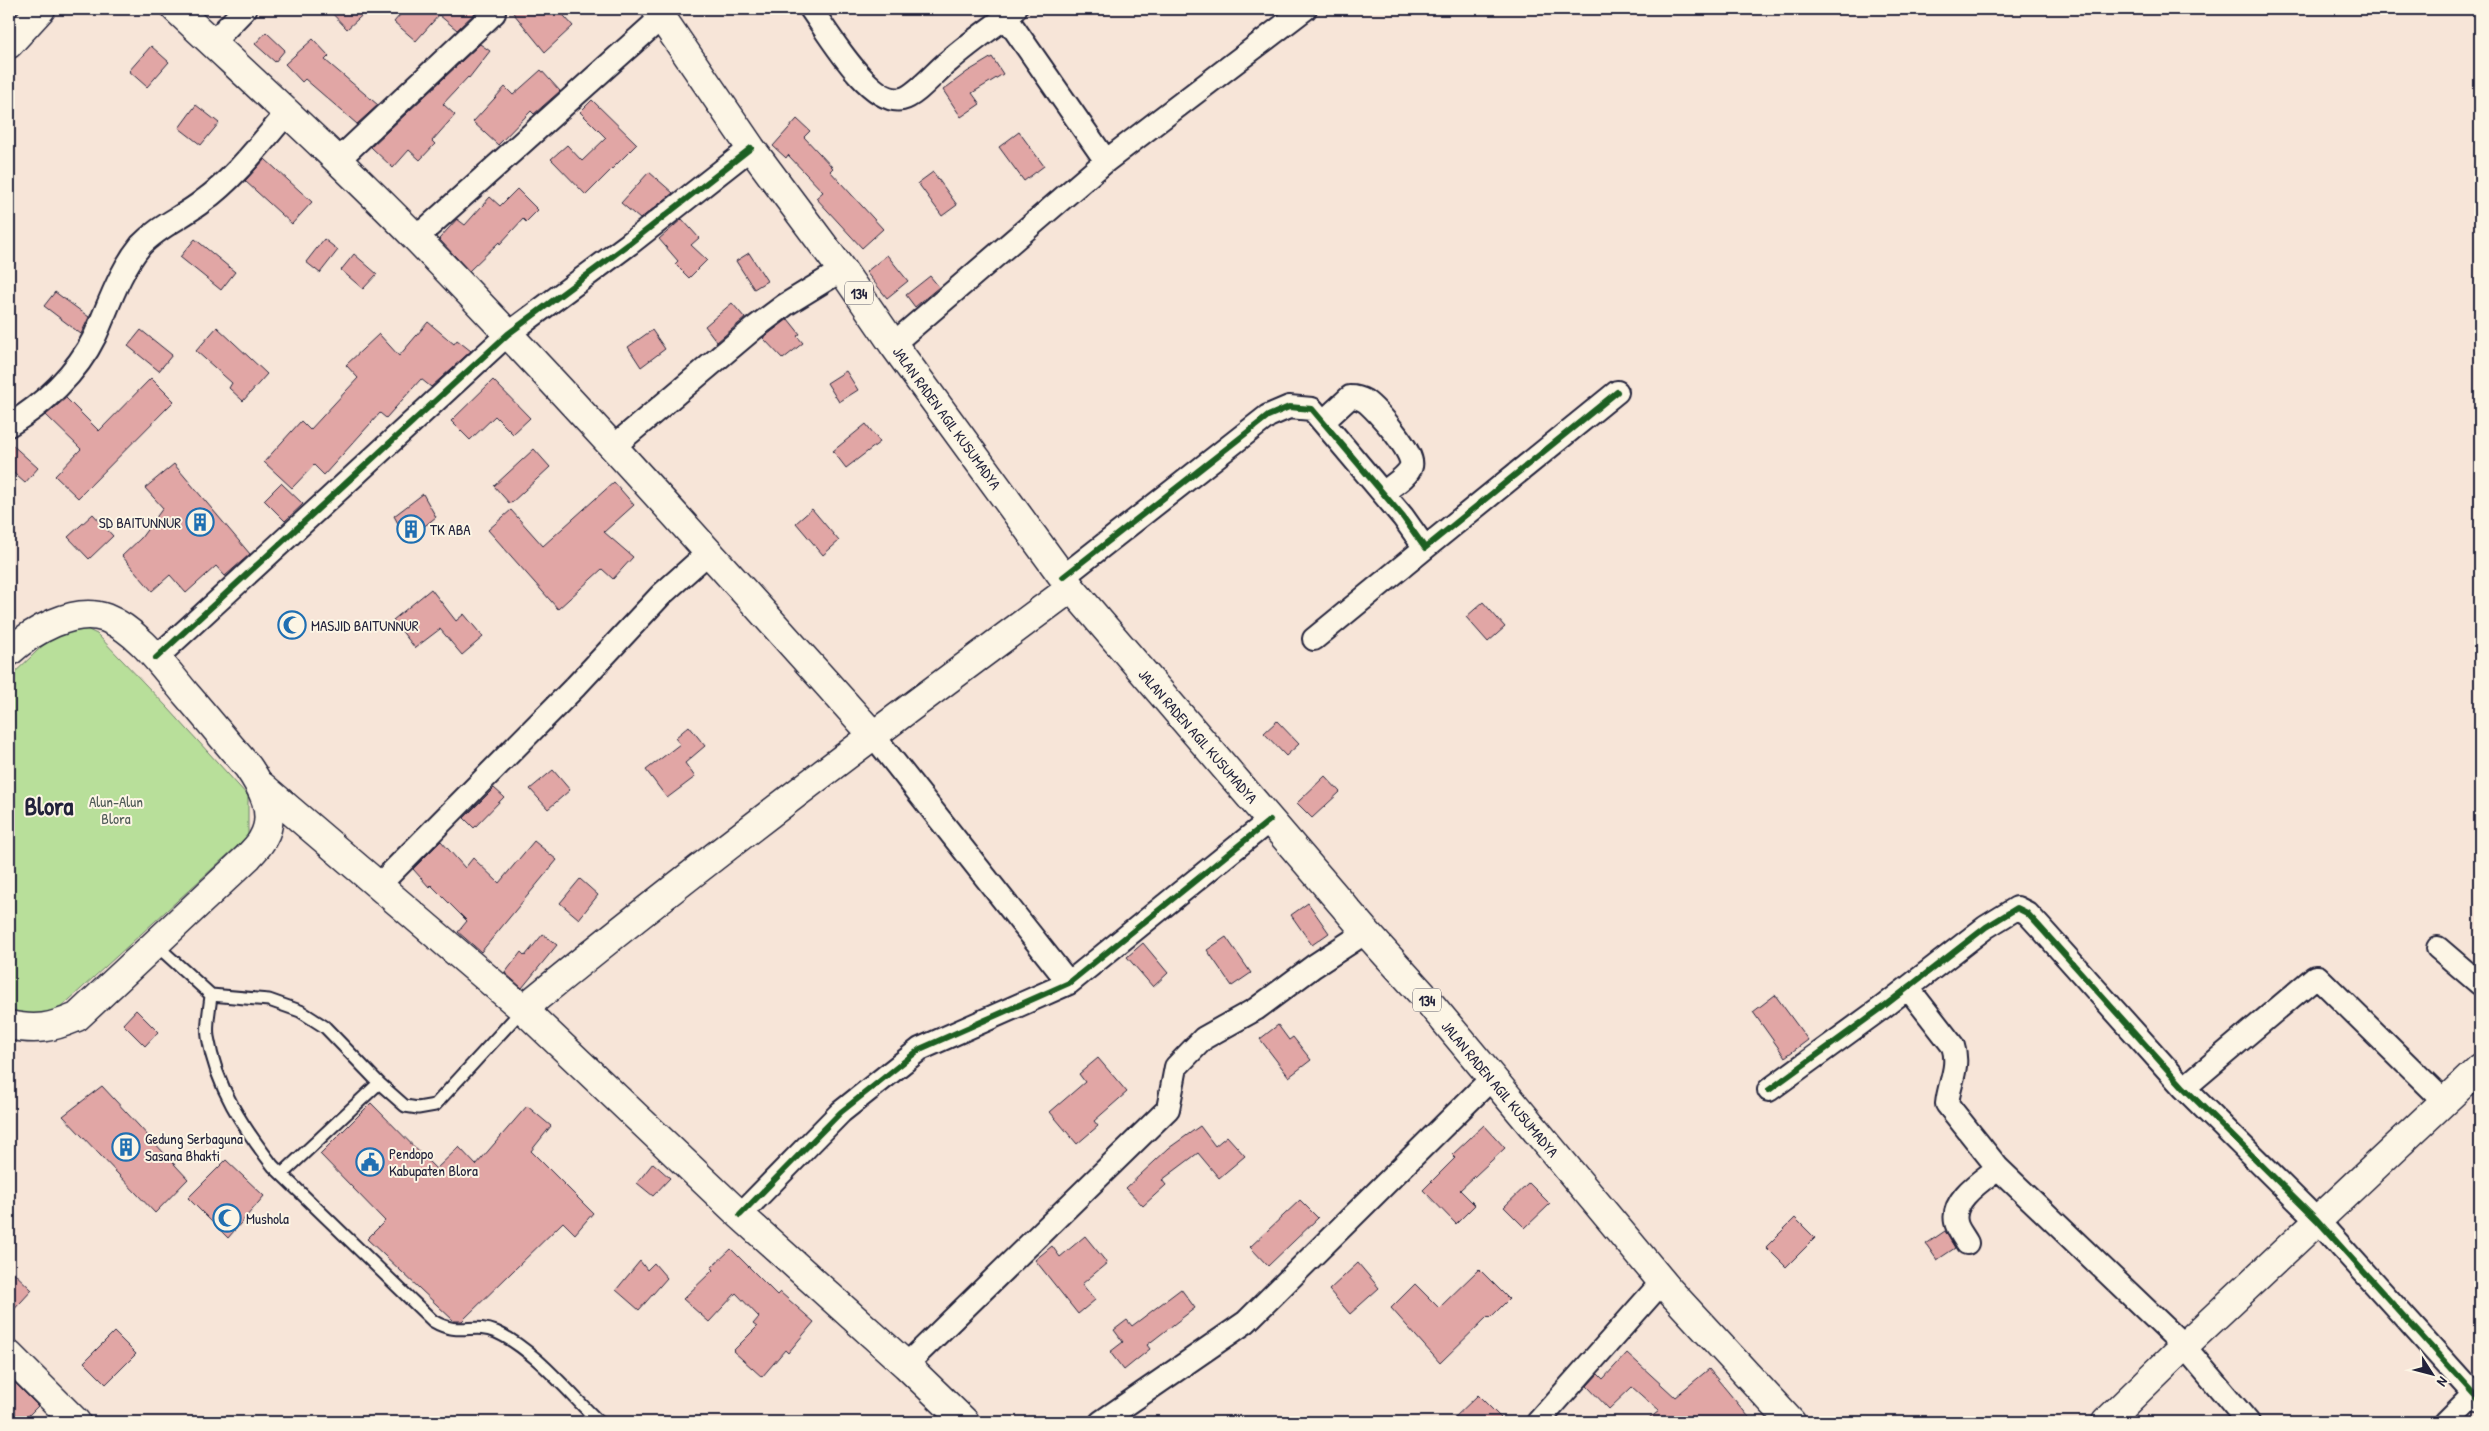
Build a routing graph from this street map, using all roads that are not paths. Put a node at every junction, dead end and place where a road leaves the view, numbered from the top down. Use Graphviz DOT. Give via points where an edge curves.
graph roads {
  1 [pos="41,9"];
  2 [pos="176,9"];
  3 [pos="245,9"];
  4 [pos="810,9"];
  5 [pos="1305,9"];
  6 [pos="494,13"];
  7 [pos="659,13"];
  8 [pos="1011,13"];
  9 [pos="212,43"];
  10 [pos="9,44"];
  11 [pos="287,113"];
  12 [pos="751,148"];
  13 [pos="337,161"];
  14 [pos="1106,161"];
  15 [pos="416,238"];
  16 [pos="842,270"];
  17 [pos="508,334"];
  18 [pos="893,344"];
  19 [pos="1617,392"];
  20 [pos="1323,422"];
  21 [pos="9,425"];
  22 [pos="613,447"];
  23 [pos="1383,493"];
  24 [pos="1425,548"];
  25 [pos="709,552"];
  26 [pos="1067,582"];
  27 [pos="1314,639"];
  28 [pos="9,652"];
  29 [pos="156,658"];
  30 [pos="873,735"];
  31 [pos="262,786"];
  32 [pos="1270,820"];
  33 [pos="379,885"];
  34 [pos="1366,932"];
  35 [pos="155,944"];
  36 [pos="2438,948"];
  37 [pos="1069,983"];
  38 [pos="2480,984"];
  39 [pos="1908,988"];
  40 [pos="211,995"];
  41 [pos="523,1009"];
  42 [pos="9,1025"];
  43 [pos="2480,1068"];
  44 [pos="1491,1079"];
  45 [pos="379,1083"];
  46 [pos="2184,1088"];
  47 [pos="1769,1090"];
  48 [pos="2445,1102"];
  49 [pos="1998,1168"];
  50 [pos="282,1174"];
  51 [pos="740,1215"];
  52 [pos="2317,1220"];
  53 [pos="1967,1243"];
  54 [pos="1662,1282"];
  55 [pos="2184,1346"];
  56 [pos="9,1354"];
  57 [pos="906,1365"];
  58 [pos="2477,1398"];
  59 [pos="76,1422"];
  60 [pos="599,1422"];
  61 [pos="966,1422"];
  62 [pos="1102,1422"];
  63 [pos="1538,1422"];
  64 [pos="1791,1422"];
  65 [pos="2106,1422"];
  66 [pos="2248,1422"];
  67 [pos="2446,1422"];
  1 -- 10 [label="main road"];
  2 -- 9 [label="main road"];
  3 -- 9 [label="street"];
  4 -- 8 [label="street" via="863,81 890,98 902,99"];
  5 -- 14 [label="street"];
  6 -- 13 [label="street"];
  7 -- 12 [label="main road, JALAN RADEN AGIL KUSUMADYA / 134"];
  7 -- 15 [label="street"];
  8 -- 14 [label="street"];
  9 -- 11 [label="main road"];
  11 -- 13 [label="main road"];
  11 -- 21 [label="street" via="217,190 142,245 119,278 94,337 78,363 32,412"];
  12 -- 16 [label="main road, JALAN RADEN AGIL KUSUMADYA / 134"];
  12 -- 17 [label="street"];
  13 -- 15 [label="main road"];
  14 -- 18 [label="street"];
  15 -- 17 [label="main road"];
  16 -- 18 [label="main road, JALAN RADEN AGIL KUSUMADYA / 134"];
  16 -- 22 [label="street" via="753,329"];
  17 -- 22 [label="main road"];
  17 -- 29 [label="street"];
  18 -- 26 [label="main road, JALAN RADEN AGIL KUSUMADYA / 134"];
  19 -- 24 [label="street"];
  20 -- 23 [label="street"];
  20 -- 23 [label="street" via="1350,397 1357,397 1366,402 1408,450 1412,459 1408,472"];
  20 -- 26 [label="street" via="1312,409 1301,407 1268,416"];
  22 -- 25 [label="main road"];
  23 -- 24 [label="street"];
  24 -- 27 [label="street"];
  25 -- 30 [label="main road"];
  25 -- 33 [label="street" via="661,595"];
  26 -- 30 [label="main road"];
  26 -- 32 [label="main road, JALAN RADEN AGIL KUSUMADYA / 134"];
  28 -- 29 [label="main road" via="25,637 55,622 82,616 104,617 124,628"];
  29 -- 31 [label="main road"];
  30 -- 37 [label="street"];
  30 -- 41 [label="main road" via="617,932"];
  31 -- 33 [label="main road"];
  31 -- 35 [label="main road" via="269,813 264,837 248,857"];
  32 -- 34 [label="main road, JALAN RADEN AGIL KUSUMADYA / 134"];
  32 -- 37 [label="street"];
  33 -- 41 [label="main road"];
  34 -- 44 [label="main road, JALAN RADEN AGIL KUSUMADYA / 134" via="1423,995"];
  34 -- 57 [label="street" via="1256,1009 1204,1038 1183,1057 1176,1067 1168,1109"];
  35 -- 40 [label="lane"];
  35 -- 42 [label="main road" via="77,1017 54,1026 29,1029"];
  36 -- 38 [label="street"];
  37 -- 51 [label="street" via="920,1049 841,1112"];
  39 -- 46 [label="street" via="2016,908 2027,913"];
  39 -- 47 [label="street"];
  39 -- 49 [label="street" via="1956,1055 1956,1070 1946,1104"];
  40 -- 45 [label="lane" via="269,1000 300,1011 325,1027"];
  40 -- 50 [label="lane" via="208,1035 228,1101 250,1137"];
  41 -- 45 [label="lane" via="435,1105 405,1106"];
  41 -- 51 [label="main road"];
  43 -- 48 [label="main road"];
  44 -- 54 [label="main road, JALAN RADEN AGIL KUSUMADYA / 134"];
  44 -- 62 [label="street" via="1246,1322"];
  45 -- 50 [label="lane"];
  46 -- 48 [label="street" via="2318,977"];
  46 -- 52 [label="street"];
  48 -- 52 [label="main road"];
  49 -- 53 [label="street" via="1966,1195 1956,1210 1956,1222"];
  49 -- 55 [label="street"];
  50 -- 60 [label="lane" via="433,1321 450,1329 480,1328 495,1332 521,1346"];
  51 -- 57 [label="main road"];
  52 -- 55 [label="main road"];
  52 -- 58 [label="street"];
  54 -- 63 [label="street"];
  54 -- 64 [label="main road, JALAN RADEN AGIL KUSUMADYA / 134"];
  55 -- 65 [label="main road"];
  55 -- 66 [label="street"];
  56 -- 59 [label="main road"];
  57 -- 61 [label="main road"];
  58 -- 67 [label="street"];
}
